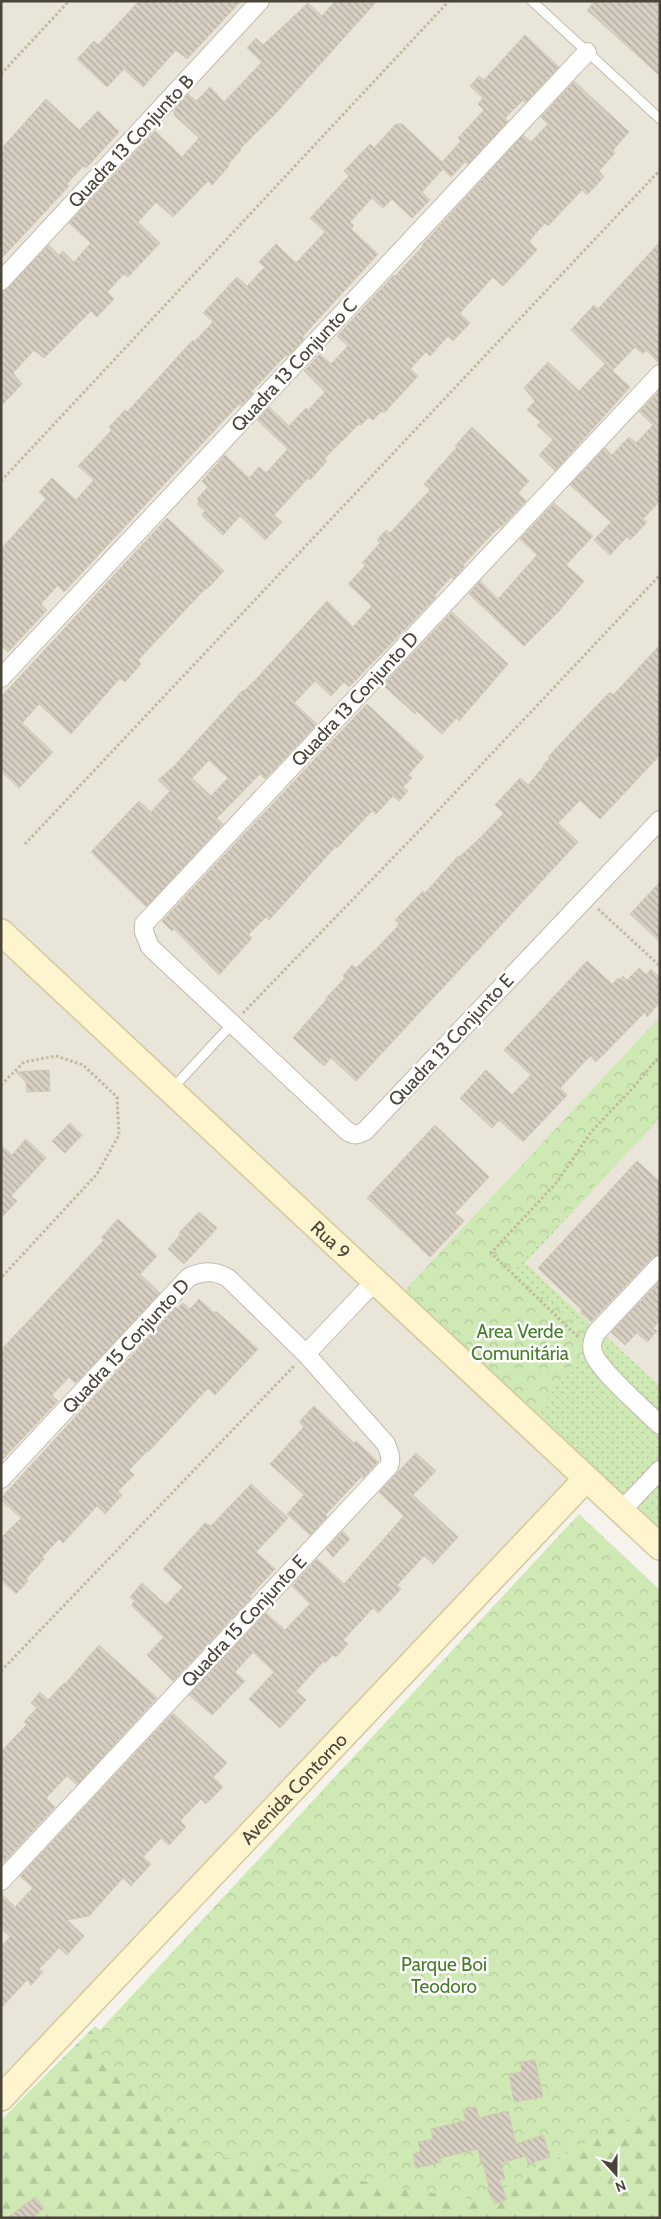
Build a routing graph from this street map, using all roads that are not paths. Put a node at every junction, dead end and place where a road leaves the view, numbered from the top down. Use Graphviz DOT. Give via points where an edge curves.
graph roads {
  1 [pos="260,1"];
  2 [pos="532,1"];
  3 [pos="587,52"];
  4 [pos="660,119"];
  5 [pos="1,281"];
  6 [pos="660,374"];
  7 [pos="1,678"];
  8 [pos="660,820"];
  9 [pos="1,932"];
  10 [pos="231,1025"];
  11 [pos="170,1090"];
  12 [pos="660,1265"];
  13 [pos="375,1281"];
  14 [pos="306,1354"];
  15 [pos="660,1425"];
  16 [pos="660,1470"];
  17 [pos="1,1479"];
  18 [pos="586,1479"];
  19 [pos="621,1511"];
  20 [pos="660,1547"];
  21 [pos="1,1881"];
  22 [pos="1,2098"];
  1 -- 5 [label="street, Quadra 13 Conjunto B"];
  2 -- 3 [label="lane"];
  3 -- 4 [label="lane"];
  3 -- 7 [label="street, Quadra 13 Conjunto C"];
  6 -- 10 [label="street, Quadra 13 Conjunto D" via="144,924 150,946"];
  8 -- 10 [label="street, Quadra 13 Conjunto E" via="358,1135 347,1131"];
  9 -- 11 [label="street, Rua 9"];
  10 -- 11 [label="lane"];
  11 -- 13 [label="street, Rua 9"];
  12 -- 15 [label="street" via="596,1333 592,1351 603,1368"];
  13 -- 14 [label="street"];
  13 -- 18 [label="street, Rua 9"];
  14 -- 17 [label="street, Quadra 15 Conjunto D" via="228,1278 219,1273 198,1273 188,1277"];
  14 -- 21 [label="street, Quadra 15 Conjunto E" via="386,1444 391,1461"];
  16 -- 19 [label="street"];
  18 -- 19 [label="street, Rua 9"];
  18 -- 22 [label="street, Avenida Contorno"];
  19 -- 20 [label="street, Rua 9"];
}
